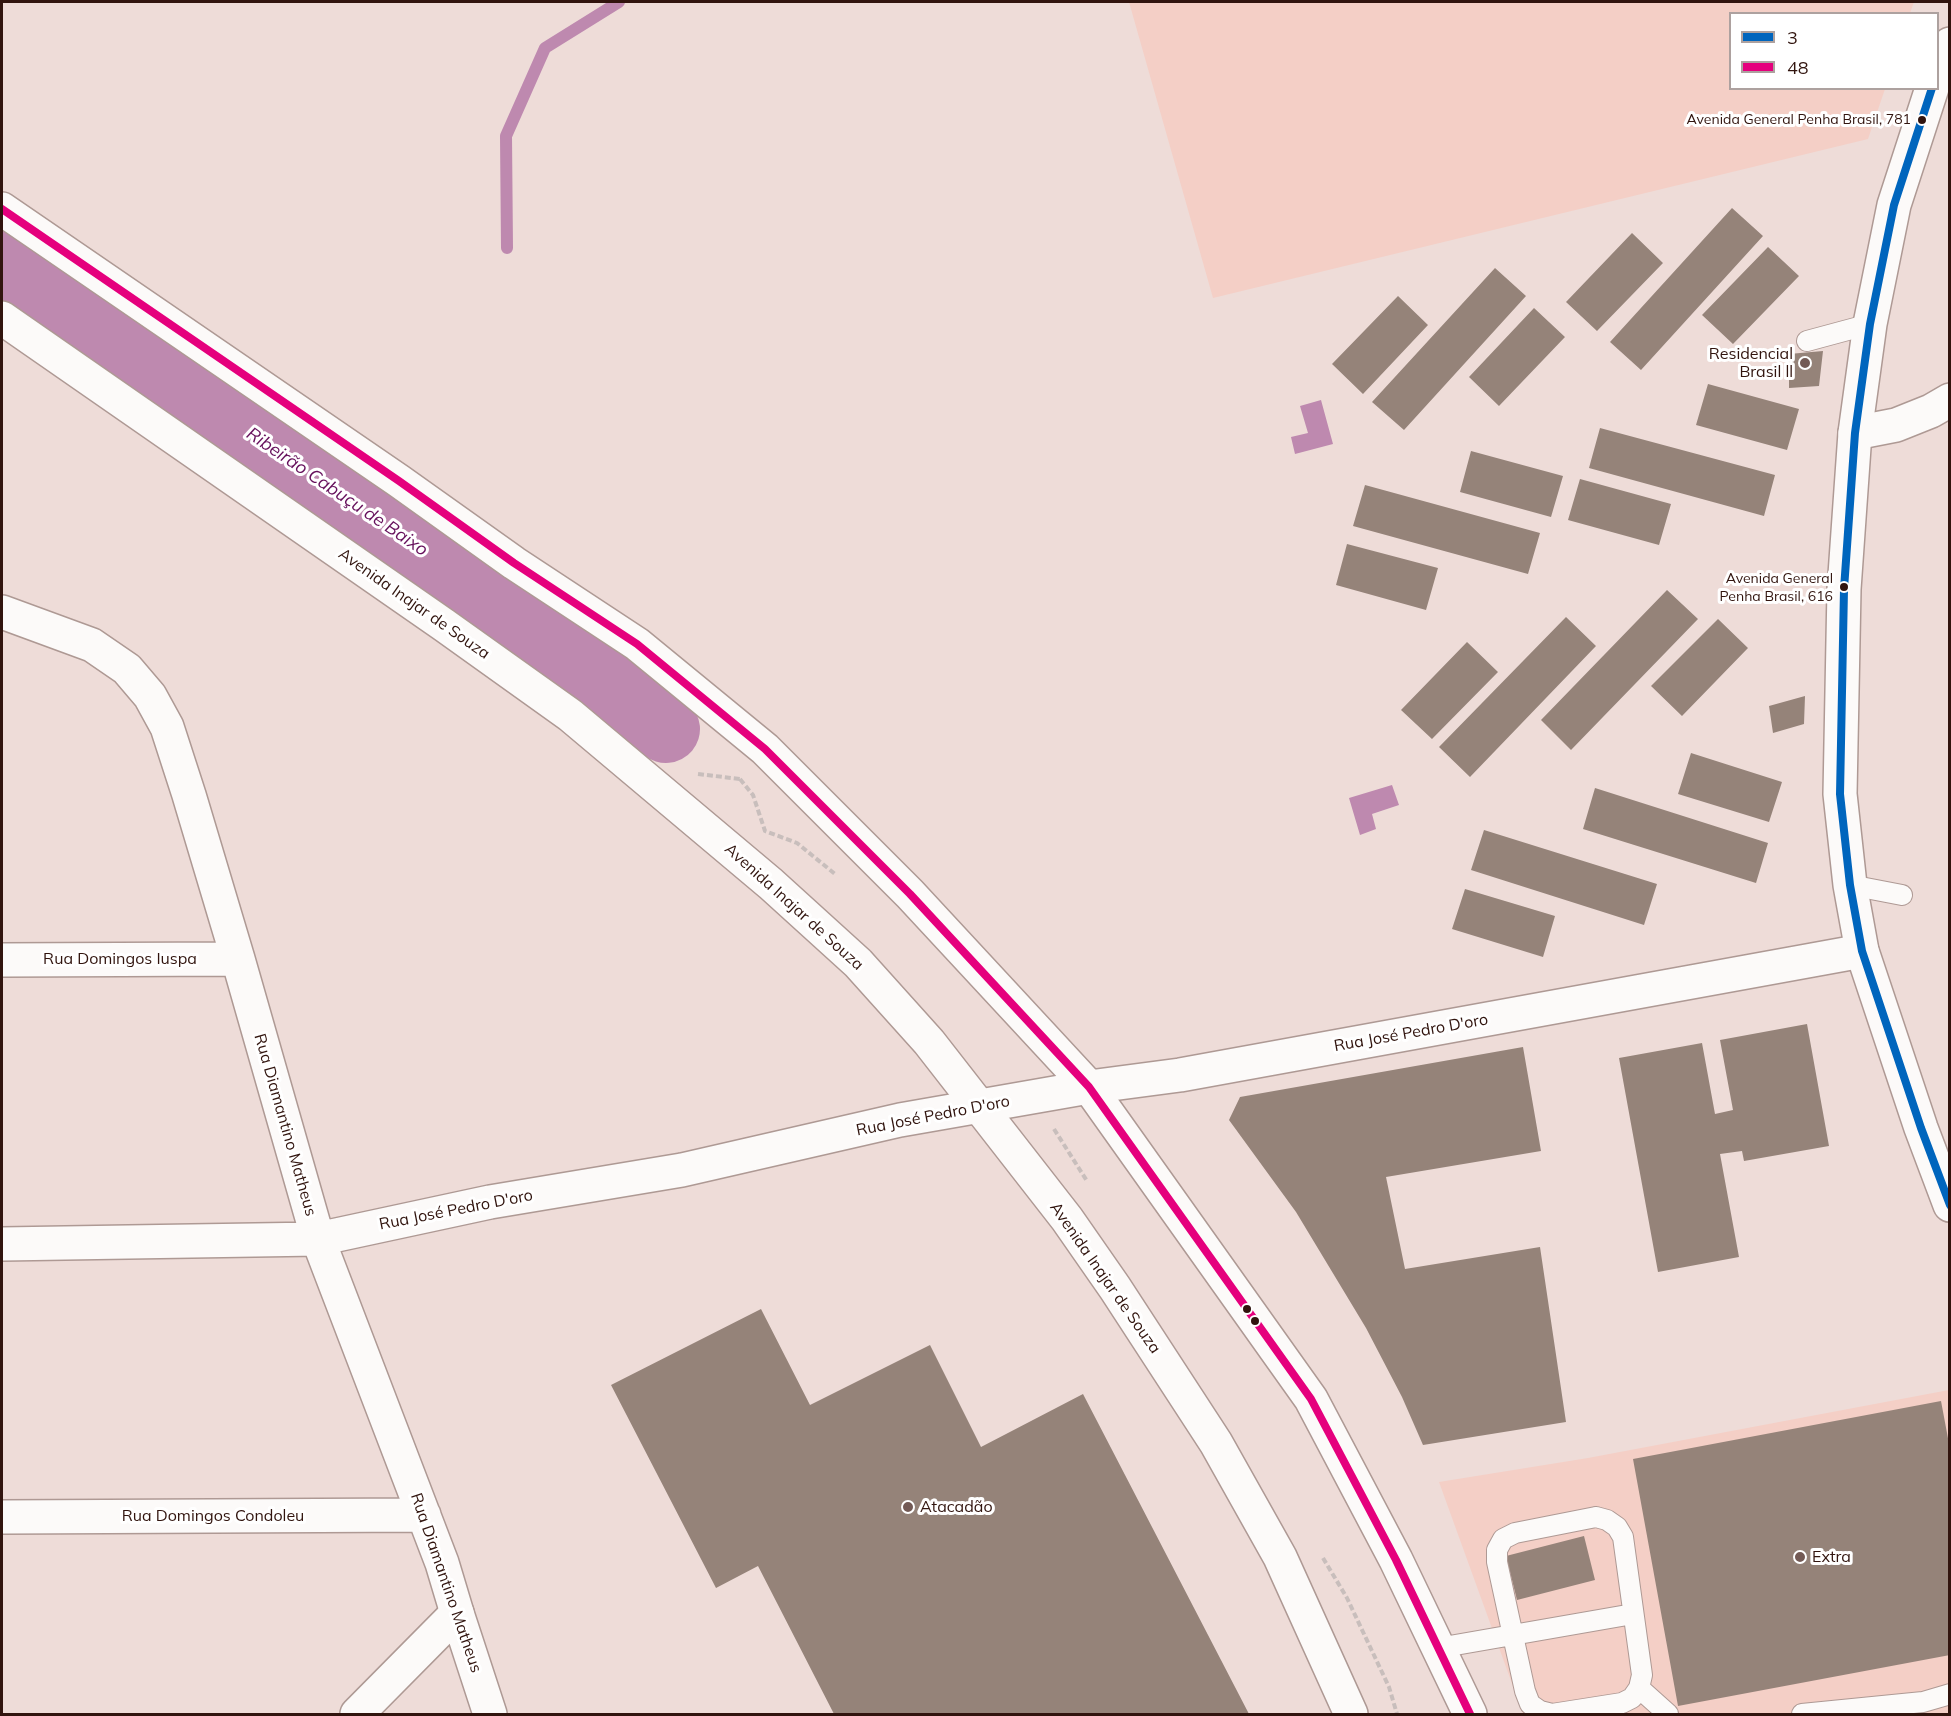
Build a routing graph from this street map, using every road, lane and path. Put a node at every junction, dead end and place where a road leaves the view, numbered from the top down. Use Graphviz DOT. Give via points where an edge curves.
graph roads {
  1 [pos="1950,44"];
  2 [pos="1939,72"];
  3 [pos="1931,90"];
  4 [pos="2,209"];
  5 [pos="2,318"];
  6 [pos="1870,324"];
  7 [pos="1807,341"];
  8 [pos="1950,400"];
  9 [pos="1855,433"];
  10 [pos="2,612"];
  11 [pos="740,779"];
  12 [pos="839,877"];
  13 [pos="1850,885"];
  14 [pos="1902,895"];
  15 [pos="1862,951"];
  16 [pos="238,959"];
  17 [pos="2,960"];
  18 [pos="1089,1087"];
  19 [pos="978,1107"];
  20 [pos="1950,1205"];
  21 [pos="318,1239"];
  22 [pos="2,1244"];
  23 [pos="424,1515"];
  24 [pos="2,1517"];
  25 [pos="457,1613"];
  26 [pos="1634,1614"];
  27 [pos="1513,1635"];
  28 [pos="1438,1648"];
  29 [pos="1640,1688"];
  30 [pos="1950,1694"];
  31 [pos="357,1714"];
  32 [pos="490,1714"];
  33 [pos="1351,1714"];
  34 [pos="1470,1714"];
  35 [pos="1668,1714"];
  36 [pos="1802,1714"];
  1 -- 2 [label="street"];
  3 -- 6 [label="street" via="1894,205"];
  4 -- 18 [label="street" via="637,644 698,692 765,749 910,894"];
  5 -- 19 [label="street, Avenida Inajar de Souza" via="570,716 771,884 858,963 929,1042"];
  6 -- 7 [label="lane"];
  6 -- 9 [label="street"];
  8 -- 9 [label="street" via="1896,424"];
  9 -- 13 [label="street" via="1844,590 1840,794"];
  10 -- 16 [label="street, Rua Diamantino Matheus" via="92,645 128,669 150,696 167,728 182,772"];
  11 -- 12 [label="path" via="753,795 765,831 797,843"];
  13 -- 14 [label="lane"];
  13 -- 15 [label="street"];
  15 -- 18 [label="street, Rua José Pedro D'oro" via="1180,1076"];
  15 -- 20 [label="street"];
  16 -- 17 [label="street, Rua Domingos Iuspa"];
  16 -- 21 [label="street, Rua Diamantino Matheus"];
  18 -- 19 [label="street, Rua José Pedro D'oro"];
  18 -- 28 [label="street" via="1311,1399"];
  19 -- 21 [label="street, Rua José Pedro D'oro" via="900,1120 682,1170 490,1202"];
  19 -- 33 [label="street, Avenida Inajar de Souza" via="1067,1220 1216,1443 1280,1557"];
  21 -- 22 [label="street, Rua José Pedro D'oro"];
  21 -- 23 [label="street, Rua Diamantino Matheus"];
  23 -- 24 [label="street, Rua Domingos Condoleu"];
  23 -- 25 [label="street, Rua Diamantino Matheus"];
  25 -- 31 [label="street"];
  25 -- 32 [label="street, Rua Diamantino Matheus"];
  26 -- 27 [label="lane"];
  26 -- 27 [label="lane" via="1623,1537 1617,1527 1596,1517 1515,1533 1503,1539 1497,1550 1497,1562"];
  26 -- 29 [label="lane" via="1642,1675"];
  27 -- 28 [label="lane"];
  27 -- 29 [label="lane" via="1525,1691 1530,1704 1540,1711 1552,1714 1622,1703"];
  28 -- 34 [label="street"];
  29 -- 35 [label="lane"];
  30 -- 36 [label="lane" via="1923,1702"];
}
